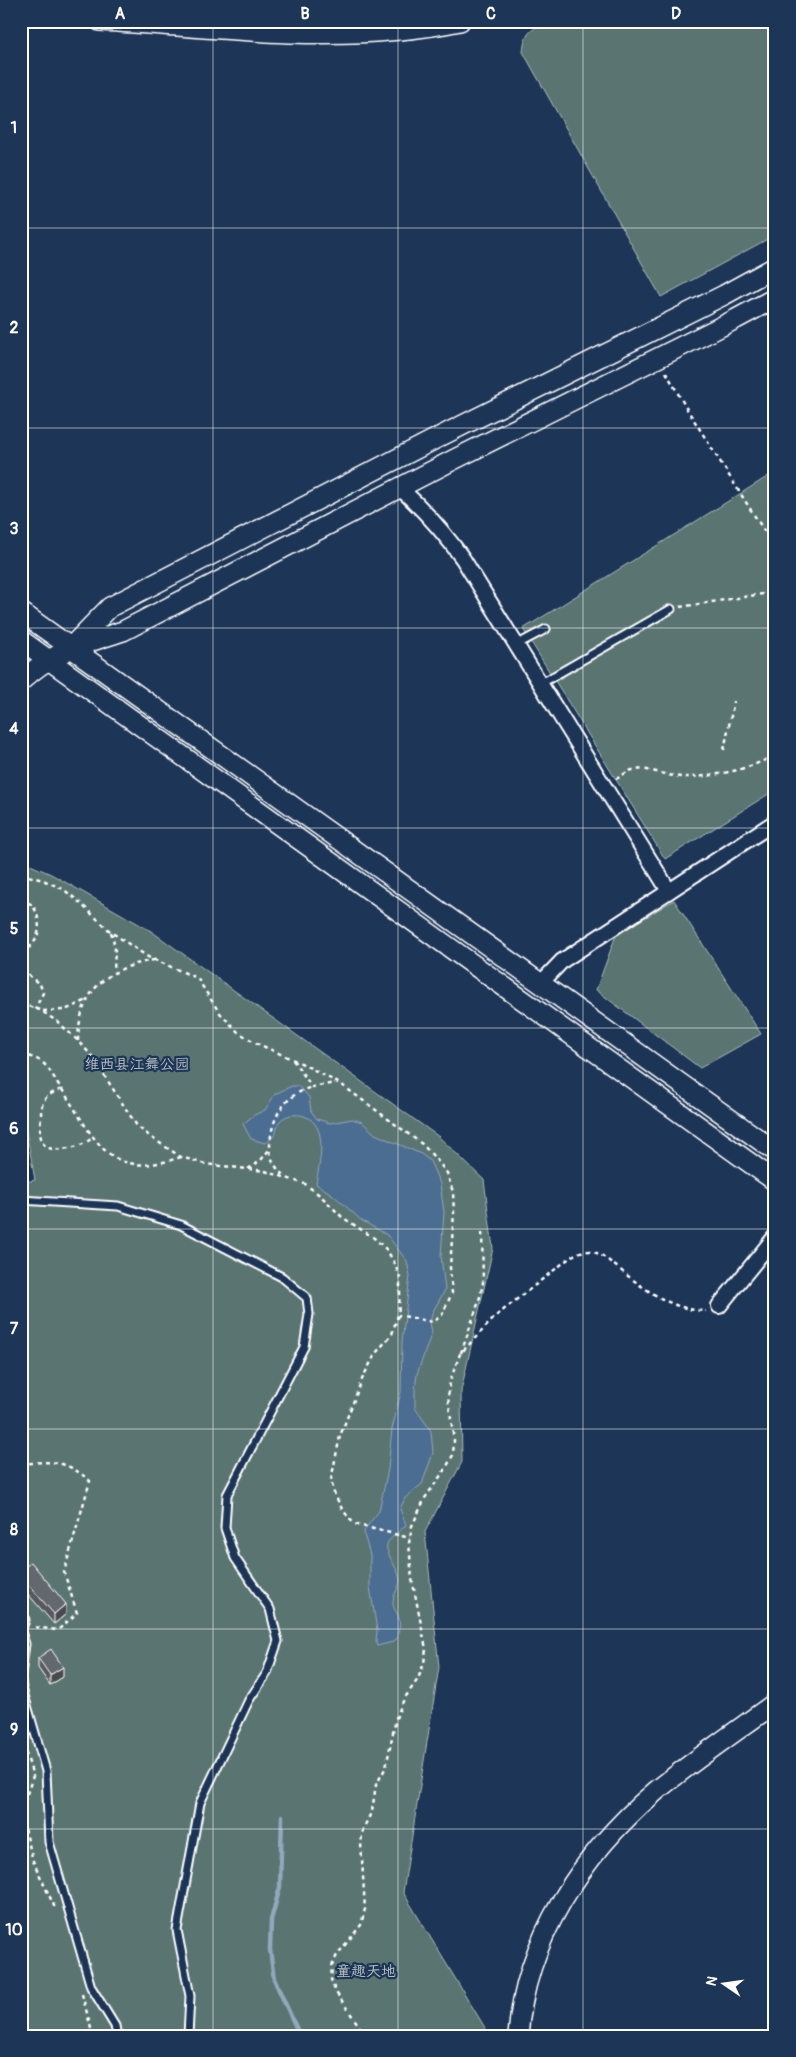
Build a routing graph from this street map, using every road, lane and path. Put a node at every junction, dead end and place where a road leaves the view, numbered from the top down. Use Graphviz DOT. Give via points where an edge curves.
graph roads {
  1 [pos="100,21"];
  2 [pos="460,21"];
  3 [pos="775,267"];
  4 [pos="775,298"];
  5 [pos="658,357"];
  6 [pos="400,488"];
  7 [pos="775,548"];
  8 [pos="775,592"];
  9 [pos="670,609"];
  10 [pos="21,612"];
  11 [pos="546,629"];
  12 [pos="21,640"];
  13 [pos="516,645"];
  14 [pos="70,647"];
  15 [pos="49,660"];
  16 [pos="21,681"];
  17 [pos="540,684"];
  18 [pos="734,701"];
  19 [pos="724,750"];
  20 [pos="775,754"];
  21 [pos="604,787"];
  22 [pos="773,827"];
  23 [pos="21,874"];
  24 [pos="669,891"];
  25 [pos="21,900"];
  26 [pos="112,932"];
  27 [pos="156,960"];
  28 [pos="114,972"];
  29 [pos="540,983"];
  30 [pos="87,1000"];
  31 [pos="21,1004"];
  32 [pos="35,1009"];
  33 [pos="40,1010"];
  34 [pos="78,1041"];
  35 [pos="21,1054"];
  36 [pos="293,1059"];
  37 [pos="337,1082"];
  38 [pos="312,1087"];
  39 [pos="61,1089"];
  40 [pos="93,1136"];
  41 [pos="270,1149"];
  42 [pos="775,1151"];
  43 [pos="181,1157"];
  44 [pos="248,1169"];
  45 [pos="284,1177"];
  46 [pos="775,1181"];
  47 [pos="21,1200"];
  48 [pos="482,1230"];
  49 [pos="775,1237"];
  50 [pos="719,1306"];
  51 [pos="398,1314"];
  52 [pos="460,1354"];
  53 [pos="21,1464"];
  54 [pos="410,1538"];
  55 [pos="21,1608"];
  56 [pos="22,1630"];
  57 [pos="21,1675"];
  58 [pos="21,1680"];
  59 [pos="775,1703"];
  60 [pos="117,2036"];
  61 [pos="188,2036"];
  62 [pos="366,2036"];
  63 [pos="518,2036"];
  1 -- 2 [label="street" via="321,33 405,29"];
  3 -- 14 [label="street" via="110,607"];
  4 -- 5 [label="street"];
  5 -- 6 [label="street"];
  5 -- 7 [label="path" via="685,406"];
  6 -- 13 [label="street" via="444,532"];
  6 -- 14 [label="street" via="122,631"];
  8 -- 9 [label="path"];
  9 -- 17 [label="lane"];
  10 -- 14 [label="street"];
  11 -- 13 [label="lane"];
  12 -- 15 [label="street"];
  13 -- 17 [label="street"];
  14 -- 15 [label="street"];
  14 -- 29 [label="street"];
  15 -- 16 [label="street"];
  15 -- 46 [label="street"];
  17 -- 21 [label="street"];
  18 -- 19 [label="path"];
  20 -- 21 [label="path" via="716,775 685,777 629,771"];
  21 -- 24 [label="street"];
  22 -- 24 [label="street"];
  23 -- 26 [label="path" via="63,889"];
  24 -- 29 [label="street" via="562,961"];
  25 -- 32 [label="path" via="32,905 39,928 24,966 28,976 40,984 43,994"];
  26 -- 27 [label="path"];
  26 -- 28 [label="path"];
  27 -- 28 [label="path"];
  27 -- 36 [label="path" via="197,978 219,1012 238,1032"];
  28 -- 30 [label="path"];
  29 -- 42 [label="street"];
  30 -- 33 [label="path" via="64,1010"];
  30 -- 34 [label="path"];
  31 -- 32 [label="path"];
  32 -- 33 [label="path"];
  33 -- 34 [label="path"];
  34 -- 43 [label="path" via="91,1055 137,1126"];
  35 -- 39 [label="path" via="44,1064"];
  36 -- 37 [label="path"];
  36 -- 38 [label="path"];
  37 -- 38 [label="path"];
  37 -- 51 [label="path" via="422,1144 447,1173 453,1192 452,1293 442,1315 433,1322"];
  38 -- 41 [label="path" via="281,1107 274,1122"];
  39 -- 40 [label="path"];
  39 -- 40 [label="path" via="48,1096 42,1105 39,1133 43,1143 51,1150 79,1147"];
  40 -- 43 [label="path" via="108,1154 133,1165"];
  41 -- 44 [label="path"];
  41 -- 45 [label="path" via="272,1159"];
  43 -- 44 [label="path" via="220,1167"];
  44 -- 45 [label="path"];
  45 -- 51 [label="path" via="305,1184 342,1217 387,1250 400,1278"];
  47 -- 61 [label="lane" via="118,1206 181,1225 282,1277 307,1298 309,1314 304,1347 227,1495 225,1528 236,1558 270,1609 278,1641 268,1673 249,1700 200,1803 177,1930 190,1996"];
  48 -- 52 [label="path" via="484,1283"];
  49 -- 50 [label="street"];
  50 -- 52 [label="path" via="705,1311 660,1300 600,1254 580,1252 496,1315"];
  51 -- 54 [label="path" via="392,1334 376,1353 363,1377 340,1436 331,1480 342,1509 354,1524"];
  52 -- 54 [label="path" via="450,1381 448,1398 453,1455 425,1498"];
  53 -- 56 [label="path" via="52,1461 75,1468 90,1481 64,1572 77,1613 58,1630"];
  54 -- 62 [label="path" via="412,1579 426,1649 424,1663 396,1718 386,1767 376,1785 372,1811 363,1829 365,1909 361,1924 332,1966 331,1979 335,1991"];
  55 -- 56 [label="lane" via="25,1620"];
  56 -- 57 [label="lane" via="26,1644"];
  58 -- 60 [label="lane" via="46,1772 49,1842 91,1987 115,2026"];
  59 -- 63 [label="street" via="656,1792 618,1827 579,1875 538,1945 520,2010"];
}
